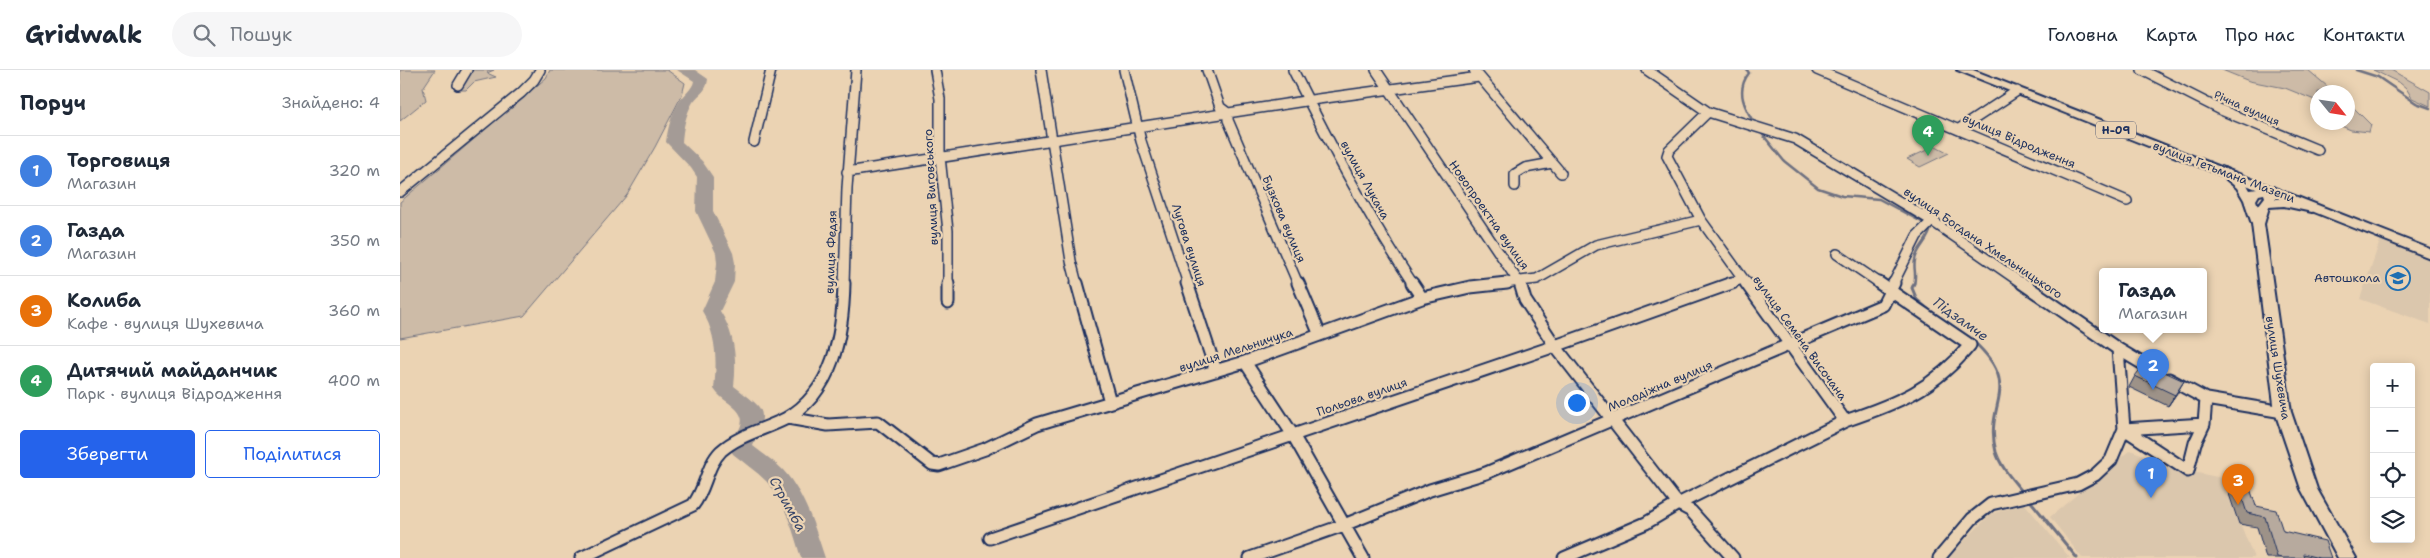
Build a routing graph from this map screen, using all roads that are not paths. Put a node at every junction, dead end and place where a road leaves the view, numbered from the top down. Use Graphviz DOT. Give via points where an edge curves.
graph roads {
  1 [pos="467,70"];
  2 [pos="540,70"];
  3 [pos="771,70"];
  4 [pos="856,70"];
  5 [pos="935,70"];
  6 [pos="1041,70"];
  7 [pos="1124,70"];
  8 [pos="1207,70"];
  9 [pos="1293,70"];
  10 [pos="1376,70"];
  11 [pos="1646,70"];
  12 [pos="1818,70"];
  13 [pos="1963,70"];
  14 [pos="2142,70"];
  15 [pos="1476,74"];
  16 [pos="458,84"];
  17 [pos="1389,90"];
  18 [pos="2017,91"];
  19 [pos="1309,101"];
  20 [pos="1708,112"];
  21 [pos="1228,113"];
  22 [pos="1138,128"];
  23 [pos="1959,129"];
  24 [pos="1053,140"];
  25 [pos="754,142"];
  26 [pos="2318,150"];
  27 [pos="940,157"];
  28 [pos="1552,162"];
  29 [pos="847,172"];
  30 [pos="2224,172"];
  31 [pos="1561,174"];
  32 [pos="1516,186"];
  33 [pos="2269,190"];
  34 [pos="400,192"];
  35 [pos="2250,200"];
  36 [pos="2127,201"];
  37 [pos="2266,204"];
  38 [pos="2322,211"];
  39 [pos="1701,220"];
  40 [pos="1928,223"];
  41 [pos="2258,224"];
  42 [pos="1836,254"];
  43 [pos="2430,254"];
  44 [pos="1742,279"];
  45 [pos="1520,281"];
  46 [pos="1891,291"];
  47 [pos="1422,298"];
  48 [pos="948,303"];
  49 [pos="1320,335"];
  50 [pos="1789,345"];
  51 [pos="1555,346"];
  52 [pos="2118,349"];
  53 [pos="1244,362"];
  54 [pos="1216,371"];
  55 [pos="2206,399"];
  56 [pos="1110,402"];
  57 [pos="2283,412"];
  58 [pos="788,418"];
  59 [pos="1612,421"];
  60 [pos="1845,421"];
  61 [pos="2204,424"];
  62 [pos="2124,429"];
  63 [pos="1293,435"];
  64 [pos="1678,504"];
  65 [pos="1344,525"];
  66 [pos="990,538"];
  67 [pos="581,558"];
  68 [pos="1250,558"];
  69 [pos="1363,558"];
  70 [pos="1564,558"];
  71 [pos="1733,558"];
  72 [pos="1939,558"];
  73 [pos="2347,558"];
  1 -- 16 [label="street"];
  2 -- 34 [label="street" via="521,93"];
  3 -- 25 [label="street"];
  4 -- 29 [label="street, вулиця Федяя"];
  5 -- 27 [label="street, вулиця Виговського" via="940,99"];
  6 -- 24 [label="street"];
  7 -- 22 [label="street, Лугова вулиця"];
  8 -- 21 [label="street, Бузкова вулиця" via="1220,107"];
  9 -- 19 [label="street, вулиця Лукача"];
  10 -- 17 [label="street, Новопроектна вулиця"];
  11 -- 20 [label="street, вулиця Богдана Хмельницького"];
  12 -- 23 [label="street, вулиця Відродження"];
  13 -- 18 [label="main road, вулиця Гетьмана Мазепи / Н-09"];
  14 -- 26 [label="street, Річна вулиця" via="2221,110"];
  15 -- 17 [label="street"];
  15 -- 28 [label="street"];
  17 -- 19 [label="street"];
  17 -- 45 [label="street, Новопроектна вулиця"];
  18 -- 23 [label="street"];
  18 -- 30 [label="main road, вулиця Гетьмана Мазепи / Н-09"];
  19 -- 21 [label="street"];
  19 -- 47 [label="street, вулиця Лукача" via="1345,174"];
  20 -- 39 [label="street, вулиця Семена Височана" via="1669,150 1667,156"];
  20 -- 40 [label="street, вулиця Богдана Хмельницького" via="1795,139"];
  21 -- 22 [label="street"];
  21 -- 49 [label="street, Бузкова вулиця" via="1228,120"];
  22 -- 24 [label="street"];
  22 -- 54 [label="street, Лугова вулиця"];
  23 -- 36 [label="street, вулиця Відродження"];
  24 -- 27 [label="street"];
  24 -- 56 [label="street" via="1072,261"];
  27 -- 29 [label="street"];
  27 -- 48 [label="street, вулиця Виговського" via="948,230"];
  28 -- 31 [label="street"];
  28 -- 32 [label="street" via="1519,171 1514,177"];
  29 -- 58 [label="street, вулиця Федяя" via="841,330 831,365 806,404"];
  30 -- 33 [label="main road, вулиця Гетьмана Мазепи / Н-09"];
  30 -- 35 [label="main road, вулиця Шухевича" via="2242,186"];
  33 -- 35 [label="main road" via="2255,192"];
  33 -- 37 [label="main road" via="2271,197"];
  33 -- 38 [label="main road, вулиця Гетьмана Мазепи / Н-09"];
  35 -- 41 [label="main road, вулиця Шухевича"];
  37 -- 38 [label="main road" via="2290,203"];
  37 -- 41 [label="main road" via="2260,210"];
  38 -- 43 [label="main road, вулиця Гетьмана Мазепи / Н-09"];
  39 -- 44 [label="street, вулиця Семена Височана"];
  39 -- 45 [label="street, вулиця Мельничука" via="1596,245 1537,279"];
  40 -- 46 [label="street, Молодіжна вулиця" via="1897,274"];
  40 -- 52 [label="street, вулиця Богдана Хмельницького"];
  41 -- 57 [label="main road, вулиця Шухевича"];
  42 -- 46 [label="street"];
  44 -- 50 [label="street, вулиця Семена Височана"];
  44 -- 51 [label="street, Польова вулиця"];
  45 -- 47 [label="street, вулиця Мельничука" via="1470,287"];
  45 -- 51 [label="street, Новопроектна вулиця" via="1525,300"];
  46 -- 50 [label="street, Молодіжна вулиця" via="1883,305"];
  46 -- 60 [label="street" via="1970,346 1941,379 1913,397"];
  47 -- 49 [label="street, вулиця Мельничука"];
  49 -- 53 [label="street, вулиця Мельничука"];
  50 -- 59 [label="street, Молодіжна вулиця"];
  50 -- 60 [label="street, вулиця Семена Височана"];
  51 -- 59 [label="street, Новопроектна вулиця"];
  51 -- 63 [label="street, Польова вулиця"];
  52 -- 55 [label="street, вулиця Богдана Хмельницького"];
  52 -- 62 [label="street"];
  53 -- 54 [label="street, вулиця Мельничука"];
  53 -- 63 [label="street"];
  54 -- 56 [label="street, вулиця Мельничука"];
  55 -- 57 [label="street, вулиця Богдана Хмельницького"];
  55 -- 61 [label="street"];
  56 -- 58 [label="street, вулиця Мельничука" via="1037,424 940,465 932,464 872,420 815,425"];
  57 -- 73 [label="main road, вулиця Шухевича" via="2309,489"];
  58 -- 67 [label="street, вулиця Федяя" via="747,435 720,451 714,458 701,497 693,505"];
  59 -- 64 [label="street, Новопроектна вулиця"];
  59 -- 65 [label="street, Молодіжна вулиця" via="1486,473 1430,490"];
  60 -- 64 [label="street"];
  61 -- 62 [label="street"];
  61 -- 62 [label="street" via="2195,442 2188,471"];
  62 -- 72 [label="street" via="2111,460 2094,475 2078,484 1991,504 1972,519"];
  63 -- 65 [label="street"];
  63 -- 66 [label="street, Польова вулиця"];
  64 -- 70 [label="street" via="1646,523"];
  64 -- 71 [label="street, Новопроектна вулиця" via="1691,511"];
  65 -- 68 [label="street, Молодіжна вулиця"];
  65 -- 69 [label="street"];
}
